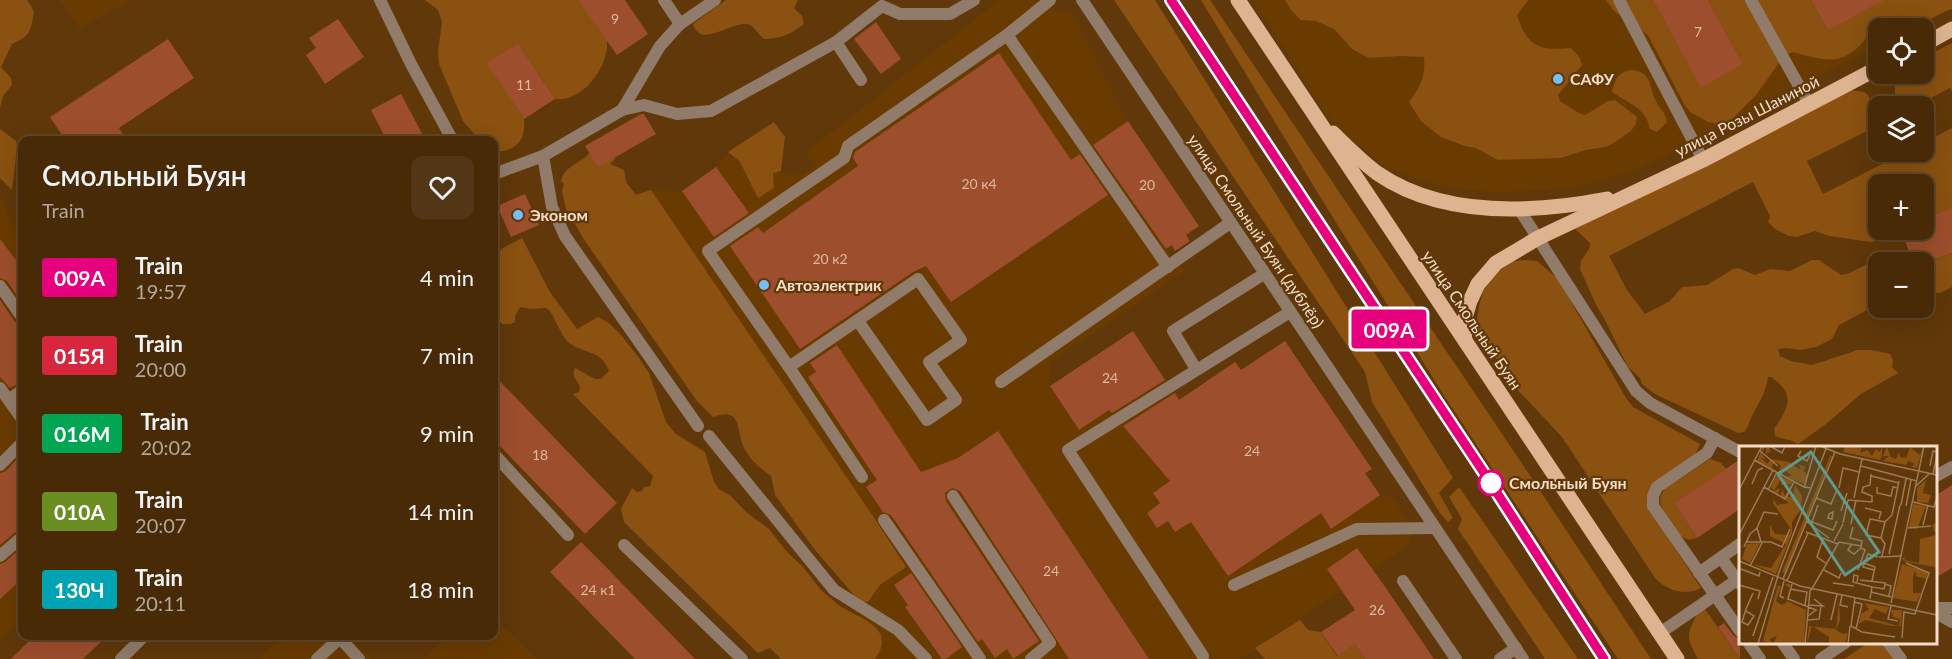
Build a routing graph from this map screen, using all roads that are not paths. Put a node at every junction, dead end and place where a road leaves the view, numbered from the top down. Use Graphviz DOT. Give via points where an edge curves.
graph roads {
  1 [pos="380,0"];
  2 [pos="663,0"];
  3 [pos="715,0"];
  4 [pos="974,0"];
  5 [pos="1050,0"];
  6 [pos="1082,0"];
  7 [pos="1238,0"];
  8 [pos="1619,0"];
  9 [pos="1751,0"];
  10 [pos="680,24"];
  11 [pos="1952,29"];
  12 [pos="1007,35"];
  13 [pos="1934,39"];
  14 [pos="836,42"];
  15 [pos="1868,73"];
  16 [pos="861,80"];
  17 [pos="1809,104"];
  18 [pos="1308,107"];
  19 [pos="622,110"];
  20 [pos="450,136"];
  21 [pos="543,156"];
  22 [pos="1703,160"];
  23 [pos="498,173"];
  24 [pos="1631,194"];
  25 [pos="1519,208"];
  26 [pos="1230,223"];
  27 [pos="1538,238"];
  28 [pos="1168,267"];
  29 [pos="1264,274"];
  30 [pos="0,286"];
  31 [pos="18,311"];
  32 [pos="1290,312"];
  33 [pos="858,321"];
  34 [pos="1466,343"];
  35 [pos="789,367"];
  36 [pos="1196,369"];
  37 [pos="1001,382"];
  38 [pos="0,388"];
  39 [pos="18,393"];
  40 [pos="9,400"];
  41 [pos="18,413"];
  42 [pos="698,426"];
  43 [pos="709,436"];
  44 [pos="1715,438"];
  45 [pos="18,447"];
  46 [pos="1739,451"];
  47 [pos="498,458"];
  48 [pos="0,465"];
  49 [pos="1952,467"];
  50 [pos="1937,475"];
  51 [pos="862,477"];
  52 [pos="953,496"];
  53 [pos="884,520"];
  54 [pos="1435,528"];
  55 [pos="568,535"];
  56 [pos="18,540"];
  57 [pos="624,545"];
  58 [pos="1739,545"];
  59 [pos="0,556"];
  60 [pos="1721,558"];
  61 [pos="1699,573"];
  62 [pos="1403,581"];
  63 [pos="1739,582"];
  64 [pos="1234,585"];
  65 [pos="1715,595"];
  66 [pos="1937,614"];
  67 [pos="1952,622"];
  68 [pos="1739,630"];
  69 [pos="1660,633"];
  70 [pos="140,640"];
  71 [pos="338,640"];
  72 [pos="342,640"];
  73 [pos="1749,644"];
  74 [pos="1783,644"];
  75 [pos="1843,644"];
  76 [pos="1890,644"];
  77 [pos="1520,654"];
  78 [pos="1203,656"];
  79 [pos="121,659"];
  80 [pos="317,659"];
  81 [pos="359,659"];
  82 [pos="742,659"];
  83 [pos="926,659"];
  84 [pos="980,659"];
  85 [pos="1030,659"];
  86 [pos="1455,659"];
  87 [pos="1500,659"];
  88 [pos="1677,659"];
  89 [pos="1760,659"];
  90 [pos="1794,659"];
  91 [pos="1821,659"];
  92 [pos="1901,659"];
  1 -- 20 [label="street"];
  2 -- 10 [label="street"];
  3 -- 10 [label="street"];
  4 -- 14 [label="street" via="950,14 900,14 882,6"];
  5 -- 12 [label="street"];
  6 -- 26 [label="street, улица Смольный Буян (дублёр)"];
  7 -- 18 [label="main road, улица Смольный Буян"];
  8 -- 22 [label="street"];
  9 -- 17 [label="street"];
  10 -- 19 [label="street" via="660,46"];
  11 -- 13 [label="main road"];
  12 -- 28 [label="street"];
  12 -- 35 [label="street" via="848,146 844,158 708,250"];
  14 -- 16 [label="street"];
  14 -- 19 [label="street" via="711,111 677,114 644,105"];
  15 -- 17 [label="main road, улица Розы Шаниной"];
  17 -- 22 [label="main road, улица Розы Шаниной"];
  18 -- 25 [label="main road" via="1378,174 1407,188 1446,203"];
  18 -- 34 [label="main road, улица Смольный Буян"];
  19 -- 21 [label="street"];
  21 -- 23 [label="street"];
  21 -- 42 [label="street" via="552,207 566,236"];
  22 -- 24 [label="main road, улица Розы Шаниной"];
  24 -- 25 [label="main road" via="1577,204"];
  24 -- 27 [label="main road"];
  25 -- 27 [label="street"];
  26 -- 28 [label="street"];
  26 -- 29 [label="street, улица Смольный Буян (дублёр)"];
  27 -- 34 [label="main road" via="1496,263 1478,284 1463,325"];
  27 -- 44 [label="street" via="1636,391 1650,403"];
  28 -- 37 [label="street"];
  29 -- 32 [label="street, улица Смольный Буян (дублёр)"];
  29 -- 36 [label="street" via="1173,331"];
  30 -- 31 [label="street"];
  32 -- 36 [label="street"];
  32 -- 54 [label="street, улица Смольный Буян (дублёр)"];
  33 -- 33 [label="street" via="927,420 956,400 929,362 961,340 918,279"];
  33 -- 35 [label="street"];
  34 -- 69 [label="main road, улица Смольный Буян"];
  35 -- 51 [label="street"];
  36 -- 78 [label="street" via="1068,450"];
  38 -- 40 [label="street"];
  39 -- 40 [label="street"];
  40 -- 41 [label="street"];
  43 -- 83 [label="street" via="834,590 898,630"];
  44 -- 46 [label="street"];
  44 -- 61 [label="street" via="1707,453 1657,487 1653,496 1653,506"];
  45 -- 48 [label="street"];
  47 -- 55 [label="street"];
  49 -- 50 [label="street"];
  52 -- 85 [label="street" via="1050,643"];
  53 -- 84 [label="street"];
  54 -- 64 [label="street" via="1357,530"];
  54 -- 77 [label="street, улица Смольный Буян (дублёр)"];
  56 -- 59 [label="street"];
  57 -- 82 [label="street"];
  58 -- 60 [label="street"];
  60 -- 61 [label="street"];
  60 -- 63 [label="street"];
  61 -- 65 [label="street"];
  62 -- 86 [label="street"];
  63 -- 65 [label="street"];
  65 -- 68 [label="street"];
  65 -- 69 [label="street"];
  66 -- 67 [label="street"];
  69 -- 88 [label="main road, улица Смольный Буян"];
  70 -- 79 [label="street"];
  71 -- 80 [label="street"];
  72 -- 81 [label="street"];
  73 -- 89 [label="street"];
  74 -- 90 [label="street"];
  75 -- 91 [label="street"];
  76 -- 92 [label="street"];
  77 -- 87 [label="street"];
}
